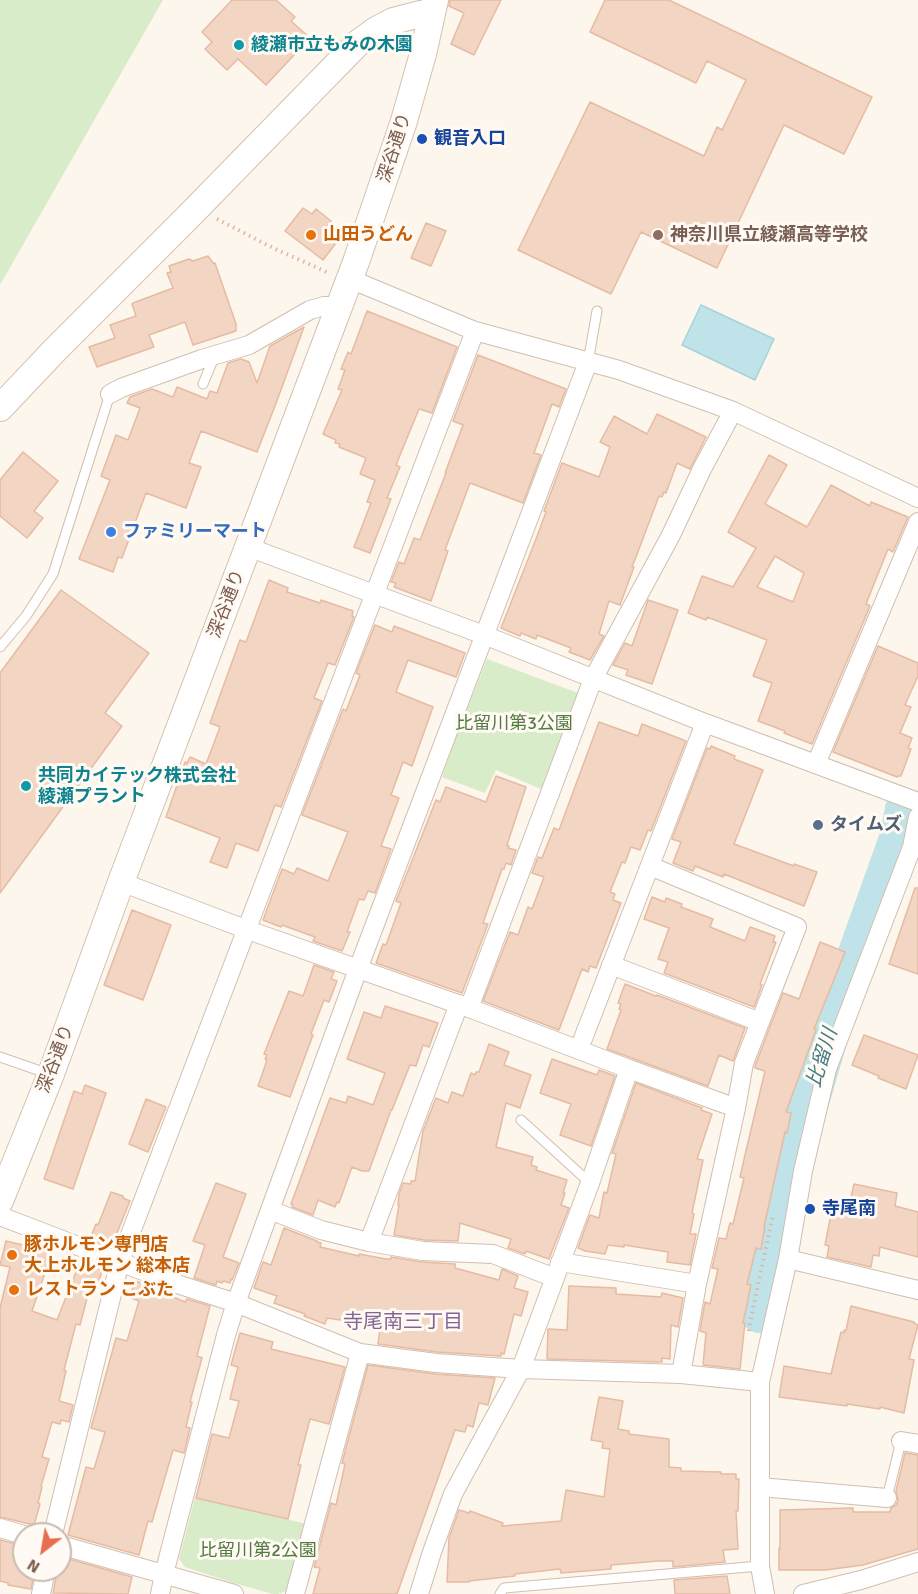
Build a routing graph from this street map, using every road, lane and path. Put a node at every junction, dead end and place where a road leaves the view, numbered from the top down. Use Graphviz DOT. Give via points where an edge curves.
graph roads {
  1 [pos="434,6"];
  2 [pos="211,216"];
  3 [pos="350,279"];
  4 [pos="340,306"];
  5 [pos="597,311"];
  6 [pos="475,332"];
  7 [pos="215,355"];
  8 [pos="588,362"];
  9 [pos="203,384"];
  10 [pos="110,393"];
  11 [pos="0,408"];
  12 [pos="733,411"];
  13 [pos="918,498"];
  14 [pos="918,522"];
  15 [pos="248,548"];
  16 [pos="375,595"];
  17 [pos="484,635"];
  18 [pos="0,647"];
  19 [pos="593,678"];
  20 [pos="705,723"];
  21 [pos="816,764"];
  22 [pos="918,802"];
  23 [pos="918,817"];
  24 [pos="915,848"];
  25 [pos="650,866"];
  26 [pos="121,882"];
  27 [pos="248,930"];
  28 [pos="611,965"];
  29 [pos="358,969"];
  30 [pos="464,1006"];
  31 [pos="760,1022"];
  32 [pos="579,1049"];
  33 [pos="0,1057"];
  34 [pos="629,1069"];
  35 [pos="51,1074"];
  36 [pos="736,1108"];
  37 [pos="521,1120"];
  38 [pos="6,1169"];
  39 [pos="590,1183"];
  40 [pos="0,1201"];
  41 [pos="270,1210"];
  42 [pos="0,1216"];
  43 [pos="369,1242"];
  44 [pos="788,1258"];
  45 [pos="120,1262"];
  46 [pos="557,1270"];
  47 [pos="697,1284"];
  48 [pos="918,1290"];
  49 [pos="236,1304"];
  50 [pos="360,1353"];
  51 [pos="521,1369"];
  52 [pos="681,1374"];
  53 [pos="760,1382"];
  54 [pos="909,1442"];
  55 [pos="760,1487"];
  56 [pos="887,1498"];
  57 [pos="56,1522"];
  58 [pos="72,1548"];
  59 [pos="918,1562"];
  60 [pos="760,1566"];
  61 [pos="164,1574"];
  62 [pos="160,1594"];
  63 [pos="234,1594"];
  64 [pos="294,1594"];
  65 [pos="419,1594"];
  66 [pos="500,1594"];
  67 [pos="765,1594"];
  68 [pos="803,1594"];
  1 -- 3 [label="street, 深谷通り" via="404,121"];
  1 -- 11 [label="street" via="393,21 358,43"];
  2 -- 3 [label="path" via="273,248"];
  3 -- 4 [label="street, 深谷通り"];
  3 -- 6 [label="street"];
  4 -- 7 [label="street" via="310,310 249,345"];
  4 -- 15 [label="street, 深谷通り"];
  5 -- 8 [label="lane"];
  6 -- 8 [label="street"];
  6 -- 16 [label="street"];
  7 -- 9 [label="lane"];
  7 -- 10 [label="street"];
  8 -- 12 [label="street" via="637,375"];
  8 -- 17 [label="street"];
  10 -- 18 [label="lane" via="53,574"];
  12 -- 13 [label="street"];
  12 -- 19 [label="street" via="671,536"];
  14 -- 21 [label="street"];
  15 -- 16 [label="street"];
  15 -- 26 [label="street, 深谷通り"];
  16 -- 17 [label="street"];
  16 -- 27 [label="street"];
  17 -- 19 [label="street"];
  17 -- 29 [label="street"];
  19 -- 20 [label="street"];
  19 -- 30 [label="street"];
  20 -- 21 [label="street"];
  20 -- 25 [label="street"];
  21 -- 22 [label="street"];
  23 -- 24 [label="street"];
  24 -- 44 [label="street" via="827,1069"];
  25 -- 28 [label="street"];
  25 -- 31 [label="street" via="796,927"];
  26 -- 27 [label="street"];
  26 -- 35 [label="street, 深谷通り"];
  27 -- 29 [label="street"];
  27 -- 45 [label="street"];
  28 -- 31 [label="street"];
  28 -- 32 [label="street"];
  29 -- 30 [label="street"];
  29 -- 41 [label="street"];
  30 -- 32 [label="street"];
  30 -- 43 [label="street"];
  31 -- 36 [label="street" via="744,1063"];
  32 -- 34 [label="street"];
  33 -- 35 [label="lane"];
  34 -- 36 [label="street"];
  34 -- 39 [label="street"];
  35 -- 38 [label="street, 深谷通り"];
  36 -- 47 [label="street"];
  37 -- 39 [label="lane"];
  38 -- 40 [label="street, 深谷通り"];
  39 -- 46 [label="street"];
  41 -- 43 [label="street" via="321,1230"];
  41 -- 49 [label="street"];
  42 -- 45 [label="street"];
  43 -- 46 [label="street" via="423,1251 493,1254"];
  44 -- 48 [label="street"];
  44 -- 53 [label="street"];
  45 -- 49 [label="street"];
  45 -- 57 [label="street"];
  46 -- 47 [label="street"];
  46 -- 51 [label="street"];
  47 -- 52 [label="street"];
  49 -- 50 [label="street"];
  49 -- 61 [label="street"];
  50 -- 51 [label="street"];
  50 -- 64 [label="street"];
  51 -- 52 [label="street"];
  51 -- 65 [label="street" via="453,1494"];
  52 -- 53 [label="street"];
  53 -- 55 [label="street"];
  54 -- 56 [label="lane"];
  55 -- 56 [label="street"];
  55 -- 60 [label="street"];
  58 -- 61 [label="street"];
  59 -- 68 [label="street"];
  60 -- 66 [label="lane" via="504,1588"];
  60 -- 67 [label="street"];
  61 -- 62 [label="street"];
  61 -- 63 [label="street"];
}
